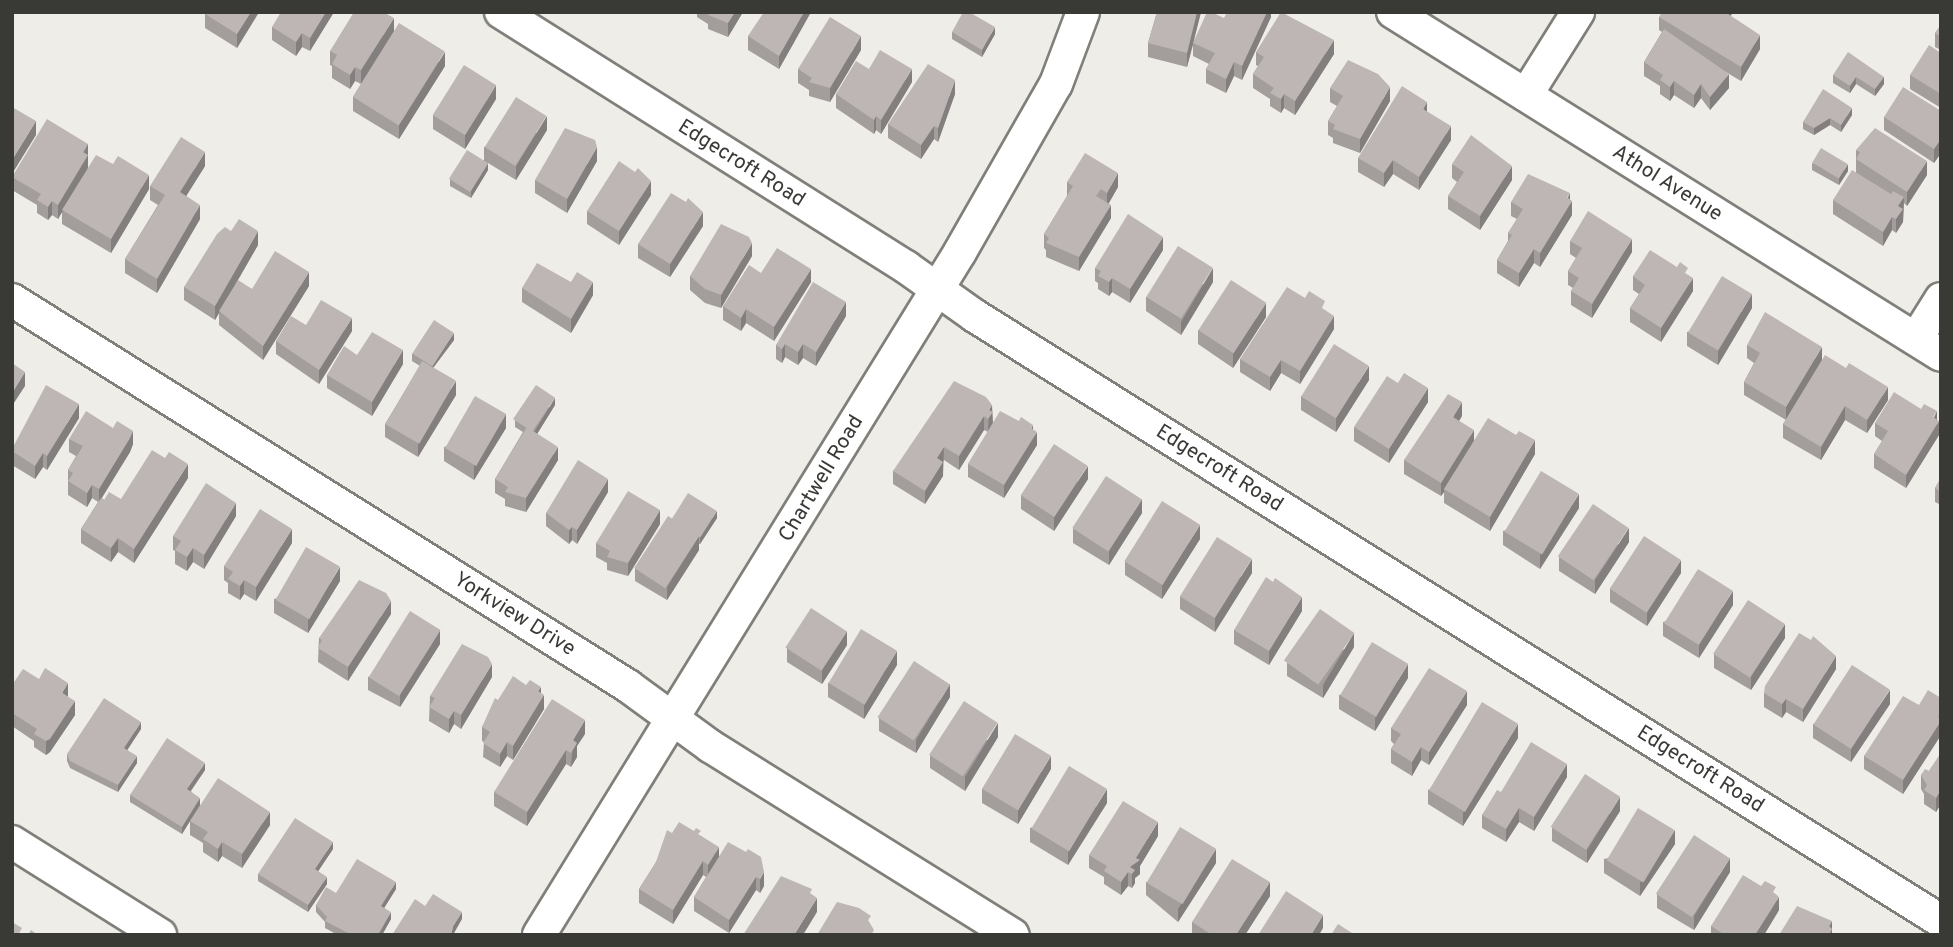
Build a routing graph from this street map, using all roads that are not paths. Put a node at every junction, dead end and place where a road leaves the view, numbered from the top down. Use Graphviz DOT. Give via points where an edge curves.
graph roads {
  1 [pos="501,12"];
  2 [pos="1083,12"];
  3 [pos="1393,12"];
  4 [pos="1578,12"];
  5 [pos="1526,95"];
  6 [pos="938,290"];
  7 [pos="1941,299"];
  8 [pos="12,300"];
  9 [pos="1928,347"];
  10 [pos="675,720"];
  11 [pos="12,842"];
  12 [pos="1941,920"];
  13 [pos="160,935"];
  14 [pos="539,935"];
  15 [pos="1013,935"];
  1 -- 6 [label="street, Edgecroft Road"];
  2 -- 6 [label="street, Chartwell Road" via="1056,84"];
  3 -- 5 [label="street, Athol Avenue"];
  4 -- 5 [label="street"];
  5 -- 9 [label="street, Athol Avenue"];
  6 -- 10 [label="street, Chartwell Road"];
  6 -- 12 [label="street, Edgecroft Road"];
  7 -- 9 [label="street"];
  8 -- 10 [label="street, Yorkview Drive" via="628,686"];
  10 -- 14 [label="street, Chartwell Road"];
  10 -- 15 [label="street, Yorkview Drive"];
  11 -- 13 [label="street"];
}
